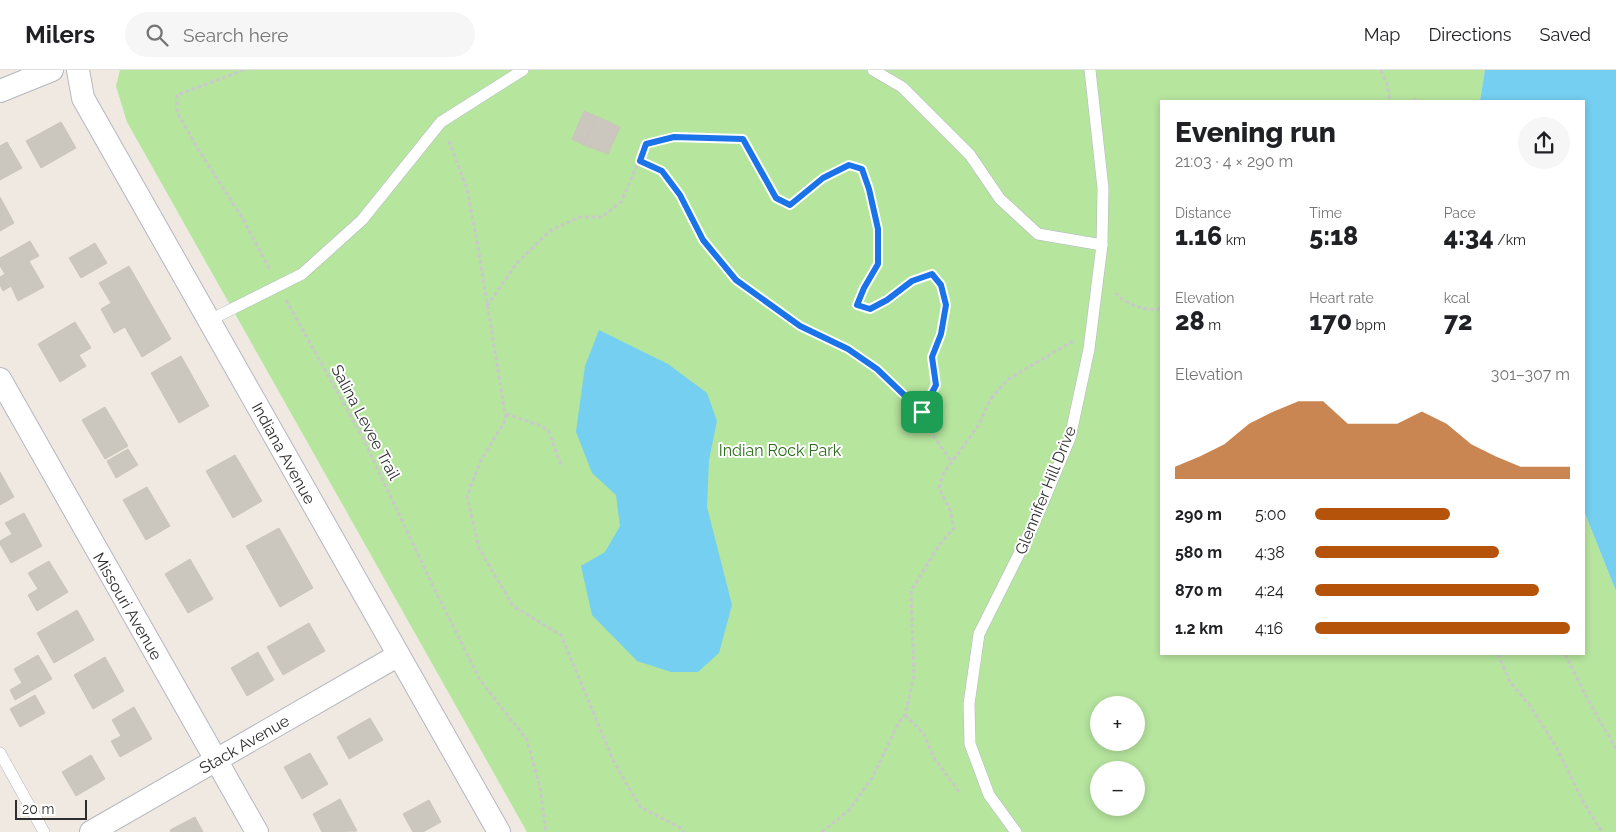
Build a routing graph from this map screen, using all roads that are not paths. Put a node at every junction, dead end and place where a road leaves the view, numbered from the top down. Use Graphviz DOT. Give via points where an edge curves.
graph roads {
  1 [pos="52,70"];
  2 [pos="78,70"];
  3 [pos="523,70"];
  4 [pos="873,70"];
  5 [pos="1090,70"];
  6 [pos="0,91"];
  7 [pos="1102,246"];
  8 [pos="210,320"];
  9 [pos="0,379"];
  10 [pos="398,656"];
  11 [pos="0,753"];
  12 [pos="216,760"];
  13 [pos="44,832"];
  14 [pos="91,832"];
  15 [pos="257,832"];
  16 [pos="499,832"];
  17 [pos="1016,832"];
  1 -- 6 [label="street"];
  2 -- 8 [label="street, Indiana Avenue" via="83,98"];
  3 -- 8 [label="lane" via="441,122 362,220 302,274"];
  4 -- 7 [label="lane" via="902,87 916,100 970,154 1000,199 1038,234"];
  5 -- 7 [label="lane, Glennifer Hill Drive" via="1103,188"];
  7 -- 17 [label="lane, Glennifer Hill Drive" via="1089,349 1070,438 1034,524 979,634 969,704 970,744 989,795"];
  8 -- 10 [label="street, Indiana Avenue"];
  9 -- 12 [label="street, Missouri Avenue"];
  10 -- 12 [label="street, Stack Avenue"];
  10 -- 16 [label="street, Indiana Avenue"];
  11 -- 13 [label="lane"];
  12 -- 14 [label="street, Stack Avenue"];
  12 -- 15 [label="street, Missouri Avenue"];
}
